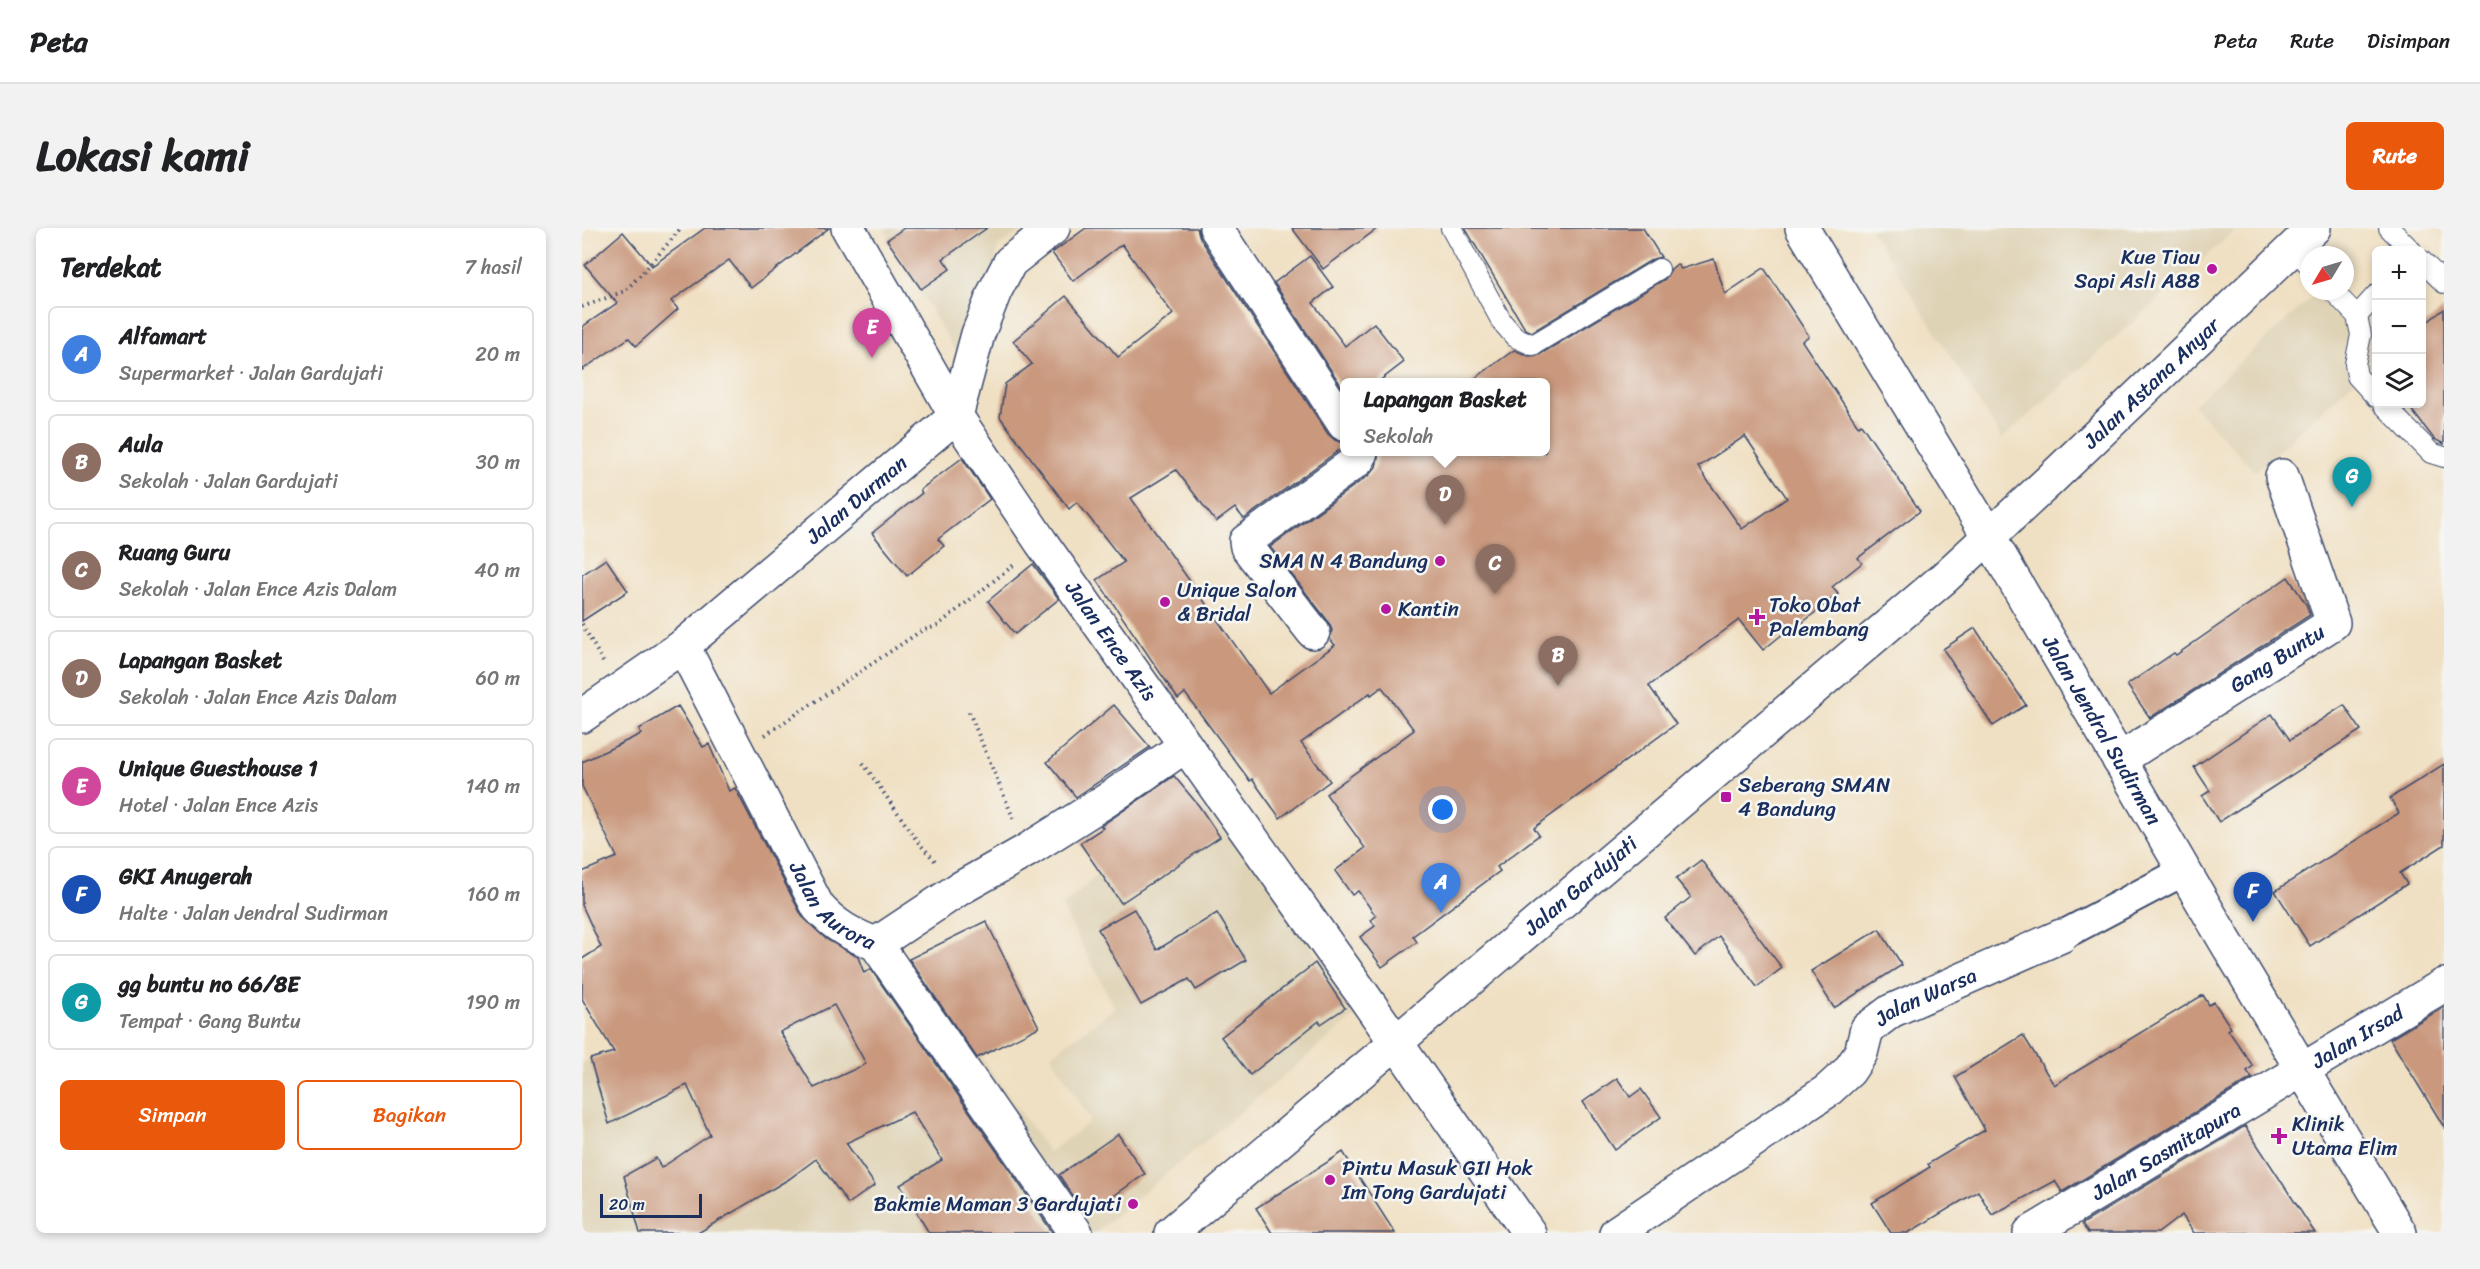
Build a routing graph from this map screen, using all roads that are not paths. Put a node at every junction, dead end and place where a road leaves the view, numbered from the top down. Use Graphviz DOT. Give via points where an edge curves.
graph roads {
  1 [pos="848,228"];
  2 [pos="1053,228"];
  3 [pos="1216,228"];
  4 [pos="1451,228"];
  5 [pos="1802,228"];
  6 [pos="2390,228"];
  7 [pos="2407,246"];
  8 [pos="2300,252"];
  9 [pos="2426,266"];
  10 [pos="1659,268"];
  11 [pos="2444,283"];
  12 [pos="2372,299"];
  13 [pos="2342,300"];
  14 [pos="2357,316"];
  15 [pos="2372,393"];
  16 [pos="2387,408"];
  17 [pos="956,416"];
  18 [pos="1340,418"];
  19 [pos="1360,456"];
  20 [pos="2444,457"];
  21 [pos="2282,476"];
  22 [pos="1989,537"];
  23 [pos="1313,632"];
  24 [pos="683,646"];
  25 [pos="582,716"];
  26 [pos="1185,746"];
  27 [pos="2119,760"];
  28 [pos="2184,871"];
  29 [pos="2061,936"];
  30 [pos="876,944"];
  31 [pos="2444,985"];
  32 [pos="1395,1042"];
  33 [pos="2303,1069"];
  34 [pos="1076,1233"];
  35 [pos="1170,1233"];
  36 [pos="1529,1233"];
  37 [pos="1616,1233"];
  38 [pos="2030,1233"];
  39 [pos="2400,1233"];
  1 -- 17 [label="street, Jalan Ence Azis"];
  2 -- 17 [label="street" via="1011,262 995,291 978,334"];
  3 -- 18 [label="street"];
  4 -- 10 [label="lane" via="1502,322 1515,337 1533,345"];
  5 -- 22 [label="street, Jalan Jendral Sudirman"];
  6 -- 7 [label="lane"];
  8 -- 22 [label="street, Jalan Astana Anyar"];
  9 -- 11 [label="lane"];
  12 -- 14 [label="lane"];
  13 -- 14 [label="lane"];
  14 -- 15 [label="lane" via="2361,334 2356,376"];
  16 -- 20 [label="lane" via="2431,453"];
  17 -- 24 [label="street, Jalan Durman"];
  17 -- 26 [label="street, Jalan Ence Azis"];
  19 -- 23 [label="street" via="1246,541 1246,547"];
  21 -- 27 [label="street, Gang Buntu" via="2333,623"];
  22 -- 27 [label="street, Jalan Jendral Sudirman"];
  22 -- 32 [label="street, Jalan Gardujati"];
  24 -- 25 [label="street, Jalan Durman"];
  24 -- 30 [label="street, Jalan Aurora" via="818,907 850,934"];
  26 -- 30 [label="street" via="1107,800 958,889"];
  26 -- 32 [label="street, Jalan Ence Azis"];
  27 -- 28 [label="street, Jalan Jendral Sudirman"];
  28 -- 29 [label="street, Jalan Warsa"];
  28 -- 33 [label="street, Jalan Jendral Sudirman"];
  29 -- 37 [label="street, Jalan Warsa" via="1891,1011 1867,1029 1861,1053 1849,1071 1827,1090"];
  30 -- 34 [label="street, Jalan Aurora"];
  31 -- 33 [label="street, Jalan Irsad"];
  32 -- 35 [label="street, Jalan Gardujati"];
  32 -- 36 [label="street, Jalan Ence Azis"];
  33 -- 38 [label="street, Jalan Sasmitapura"];
  33 -- 39 [label="street, Jalan Jendral Sudirman"];
}
